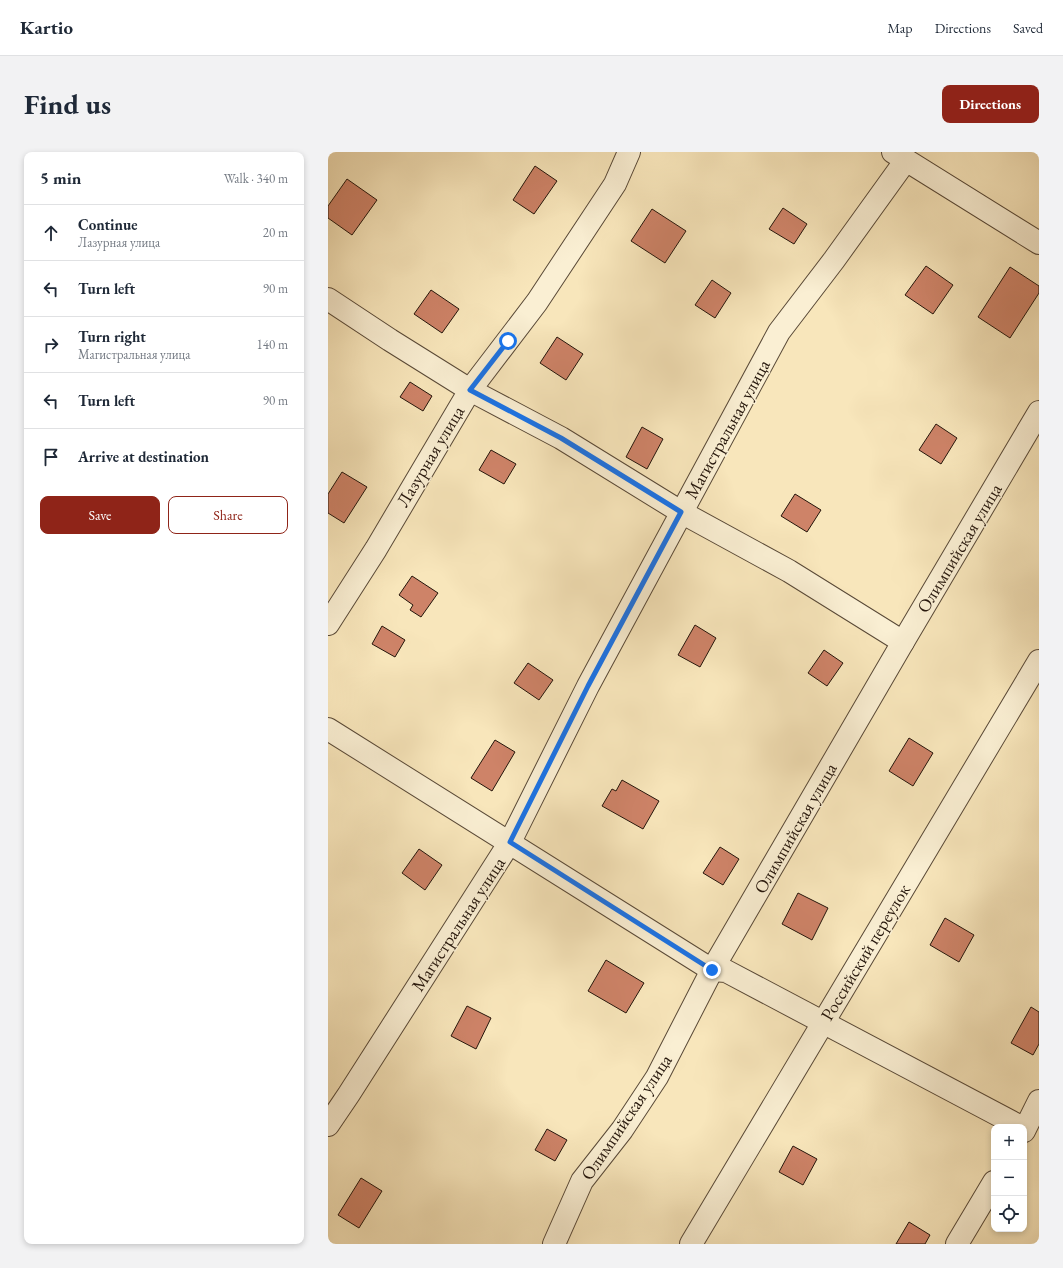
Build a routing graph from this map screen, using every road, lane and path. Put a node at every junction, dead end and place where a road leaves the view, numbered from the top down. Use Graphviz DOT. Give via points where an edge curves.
graph roads {
  1 [pos="629,152"];
  2 [pos="899,156"];
  3 [pos="1039,244"];
  4 [pos="328,299"];
  5 [pos="470,390"];
  6 [pos="1039,412"];
  7 [pos="681,512"];
  8 [pos="328,624"];
  9 [pos="903,642"];
  10 [pos="1039,661"];
  11 [pos="328,729"];
  12 [pos="510,842"];
  13 [pos="712,970"];
  14 [pos="823,1022"];
  15 [pos="1039,1101"];
  16 [pos="1014,1124"];
  17 [pos="328,1125"];
  18 [pos="1027,1131"];
  19 [pos="991,1187"];
  20 [pos="554,1244"];
  21 [pos="691,1244"];
  22 [pos="957,1244"];
  1 -- 5 [label="street, Лазурная улица" via="616,184 537,302"];
  2 -- 3 [label="street"];
  2 -- 7 [label="street, Магистральная улица" via="834,260 779,332"];
  4 -- 5 [label="street"];
  5 -- 7 [label="street" via="561,438"];
  5 -- 8 [label="street, Лазурная улица" via="376,549"];
  6 -- 9 [label="street, Олимпийская улица"];
  7 -- 9 [label="street" via="789,571"];
  7 -- 12 [label="street, Магистральная улица" via="588,686"];
  9 -- 13 [label="street, Олимпийская улица"];
  10 -- 14 [label="street, Российский переулок"];
  11 -- 12 [label="street"];
  12 -- 13 [label="street"];
  12 -- 17 [label="street, Магистральная улица"];
  13 -- 14 [label="street" via="726,971"];
  13 -- 20 [label="street, Олимпийская улица" via="657,1077 622,1130 582,1181"];
  14 -- 16 [label="street"];
  14 -- 21 [label="street, Российский переулок"];
  15 -- 18 [label="street"];
  19 -- 22 [label="street"];
}
